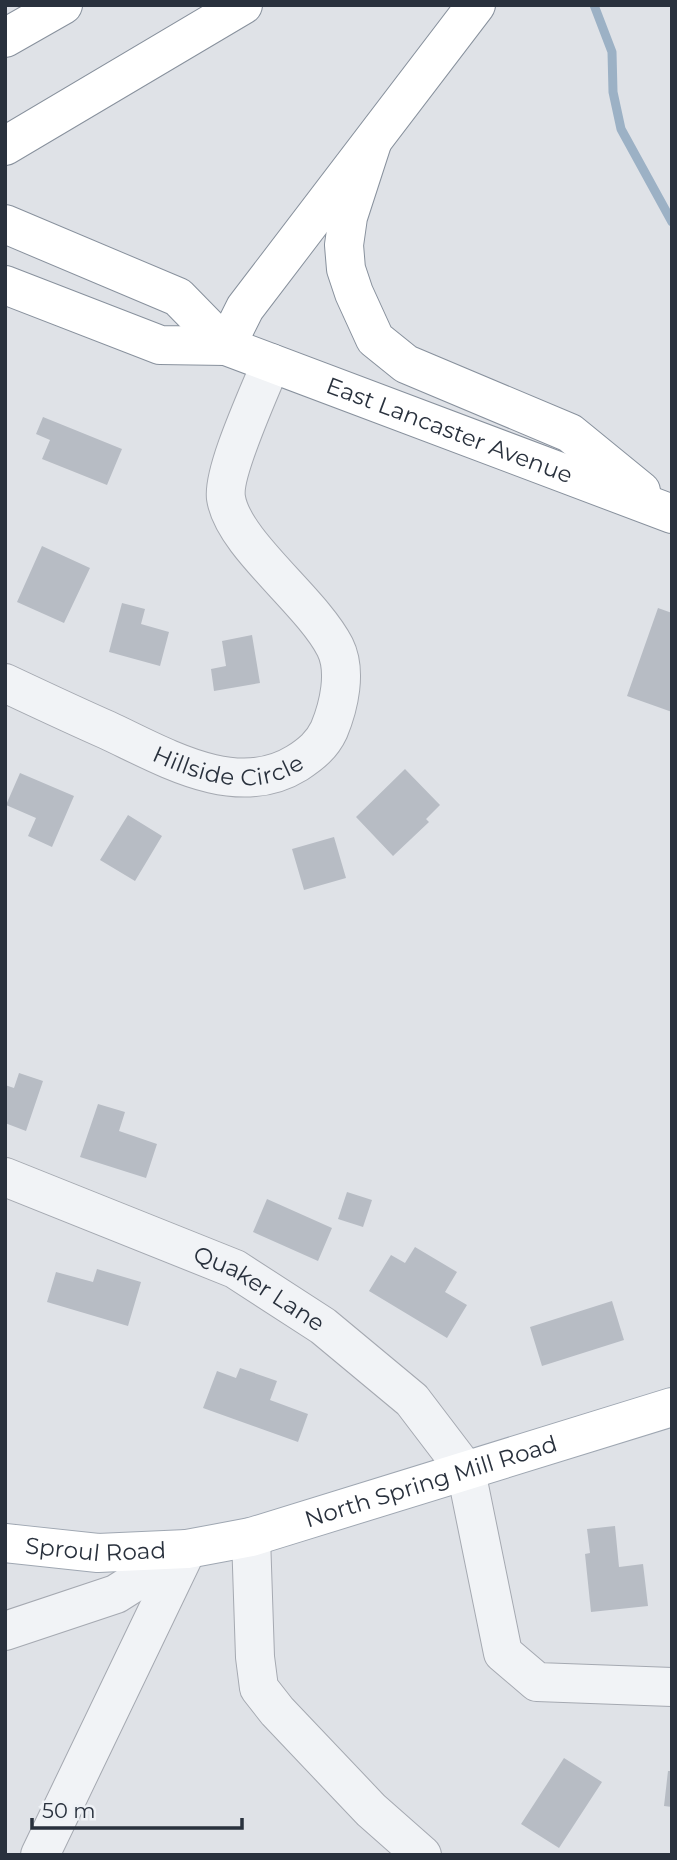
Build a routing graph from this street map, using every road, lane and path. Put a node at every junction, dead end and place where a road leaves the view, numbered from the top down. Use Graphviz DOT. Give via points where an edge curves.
graph roads {
  1 [pos="63,5"];
  2 [pos="243,5"];
  3 [pos="476,5"];
  4 [pos="5,37"];
  5 [pos="372,143"];
  6 [pos="5,146"];
  7 [pos="5,224"];
  8 [pos="5,285"];
  9 [pos="226,346"];
  10 [pos="271,363"];
  11 [pos="669,512"];
  12 [pos="5,683"];
  13 [pos="5,1177"];
  14 [pos="672,1407"];
  15 [pos="466,1471"];
  16 [pos="251,1537"];
  17 [pos="5,1543"];
  18 [pos="187,1549"];
  19 [pos="5,1631"];
  20 [pos="672,1687"];
  21 [pos="40,1855"];
  22 [pos="422,1855"];
  1 -- 4 [label="main road"];
  2 -- 6 [label="main road"];
  3 -- 5 [label="main road"];
  5 -- 9 [label="main road" via="245,308"];
  5 -- 11 [label="main road" via="348,217 344,245 346,269 374,340 406,364 570,433"];
  7 -- 9 [label="main road, East Lancaster Avenue" via="178,297"];
  8 -- 9 [label="main road, East Lancaster Avenue" via="160,345"];
  9 -- 10 [label="main road, East Lancaster Avenue"];
  10 -- 11 [label="main road, East Lancaster Avenue"];
  10 -- 12 [label="street, Hillside Circle" via="228,476 226,499 245,538 317,618 337,651 338,700 323,743 273,775 212,774 168,759"];
  13 -- 15 [label="street, Quaker Lane" via="235,1269 323,1326 412,1400"];
  14 -- 15 [label="main road, North Spring Mill Road"];
  15 -- 16 [label="main road, North Spring Mill Road"];
  15 -- 20 [label="street" via="503,1653 537,1682"];
  16 -- 18 [label="main road, North Spring Mill Road"];
  16 -- 22 [label="street" via="259,1688 371,1810"];
  17 -- 18 [label="main road, Sproul Road" via="98,1553"];
  18 -- 19 [label="street" via="116,1594"];
  18 -- 21 [label="street"];
}
